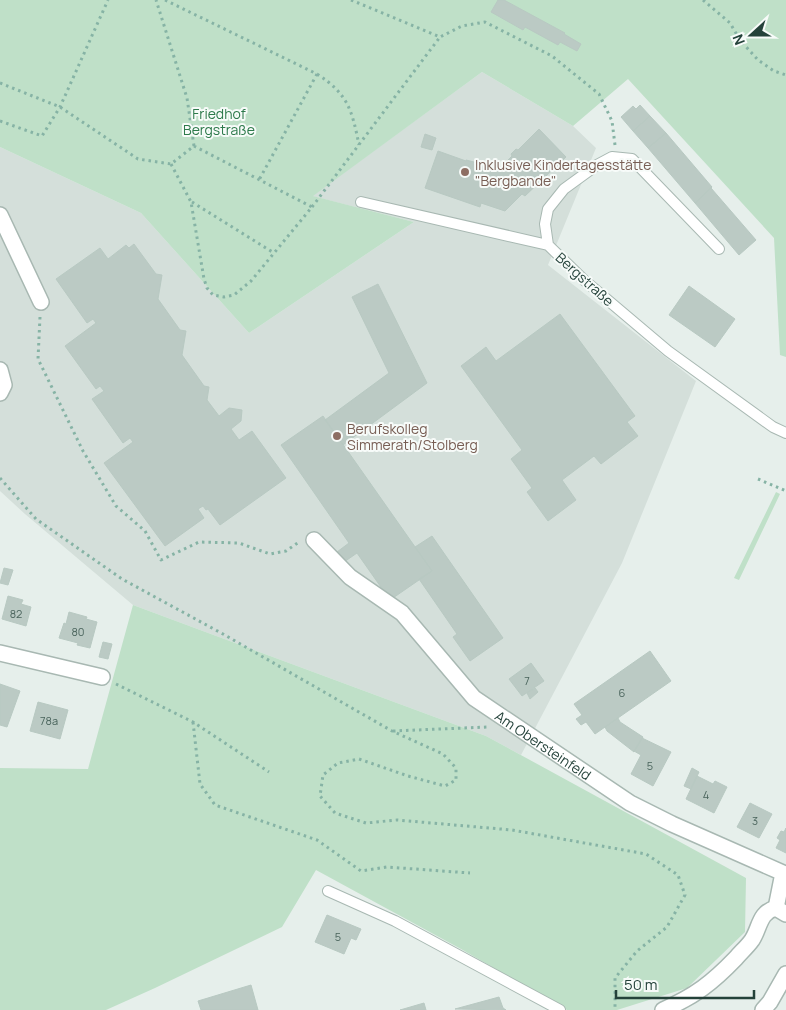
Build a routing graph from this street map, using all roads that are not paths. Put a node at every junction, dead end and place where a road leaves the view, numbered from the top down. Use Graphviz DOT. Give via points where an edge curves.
graph roads {
  1 [pos="361,202"];
  2 [pos="0,215"];
  3 [pos="548,245"];
  4 [pos="719,249"];
  5 [pos="41,302"];
  6 [pos="0,370"];
  7 [pos="0,393"];
  8 [pos="786,432"];
  9 [pos="314,540"];
  10 [pos="0,653"];
  11 [pos="102,677"];
  12 [pos="328,891"];
  13 [pos="781,911"];
  14 [pos="786,974"];
  15 [pos="560,1010"];
  16 [pos="663,1010"];
  17 [pos="763,1010"];
  1 -- 3 [label="lane"];
  2 -- 5 [label="street"];
  3 -- 4 [label="lane, Bergstraße" via="545,224 548,209 564,189 597,165 616,157 632,159"];
  3 -- 8 [label="lane, Bergstraße" via="668,351 773,427"];
  6 -- 7 [label="street" via="4,385"];
  9 -- 13 [label="street, Am Obersteinfeld" via="350,577 402,613 474,698 630,803 784,873"];
  10 -- 11 [label="street"];
  12 -- 15 [label="lane" via="404,925"];
  13 -- 16 [label="street" via="768,910 764,914 752,940 717,978 692,996"];
  14 -- 17 [label="street"];
}
